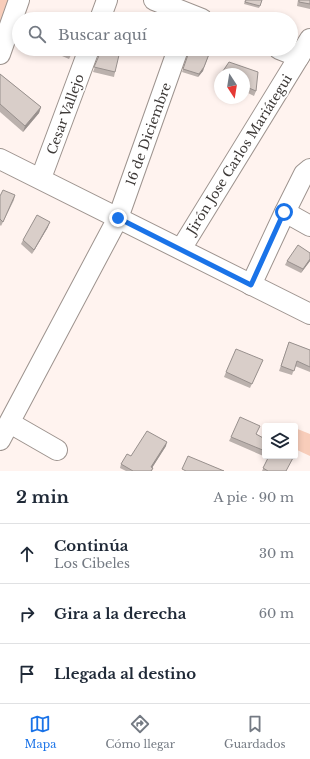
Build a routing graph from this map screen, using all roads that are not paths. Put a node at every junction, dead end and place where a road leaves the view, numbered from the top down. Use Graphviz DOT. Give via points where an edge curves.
graph roads {
  1 [pos="19,0"];
  2 [pos="107,0"];
  3 [pos="154,0"];
  4 [pos="15,12"];
  5 [pos="103,12"];
  6 [pos="181,12"];
  7 [pos="12,20"];
  8 [pos="310,39"];
  9 [pos="0,54"];
  10 [pos="86,56"];
  11 [pos="176,56"];
  12 [pos="299,57"];
  13 [pos="0,159"];
  14 [pos="310,169"];
  15 [pos="40,178"];
  16 [pos="284,212"];
  17 [pos="118,218"];
  18 [pos="310,226"];
  19 [pos="180,249"];
  20 [pos="251,285"];
  21 [pos="310,314"];
  22 [pos="10,422"];
  23 [pos="0,440"];
  24 [pos="57,450"];
  1 -- 4 [label="street"];
  2 -- 5 [label="street"];
  3 -- 6 [label="street"];
  7 -- 9 [label="street"];
  8 -- 12 [label="street, Jirón Jose Carlos Mariátegui"];
  10 -- 15 [label="street, Cesar Vallejo"];
  11 -- 17 [label="street, 16 de Diciembre"];
  12 -- 19 [label="street, Jirón Jose Carlos Mariátegui"];
  13 -- 15 [label="street"];
  14 -- 16 [label="street" via="304,174"];
  15 -- 17 [label="street"];
  16 -- 18 [label="street"];
  16 -- 20 [label="street"];
  17 -- 19 [label="street"];
  17 -- 22 [label="street, 16 de Diciembre"];
  19 -- 20 [label="street"];
  20 -- 21 [label="street"];
  22 -- 23 [label="street, 16 de Diciembre"];
  22 -- 24 [label="street"];
}
